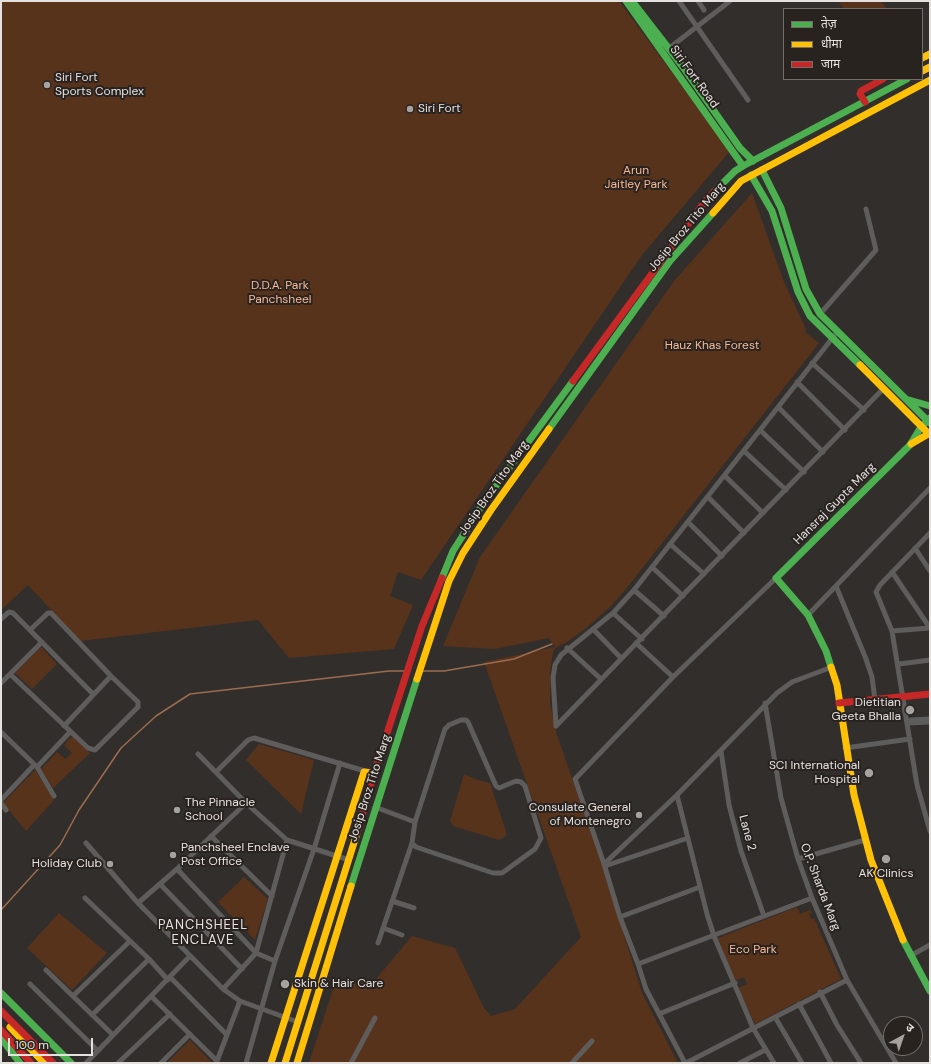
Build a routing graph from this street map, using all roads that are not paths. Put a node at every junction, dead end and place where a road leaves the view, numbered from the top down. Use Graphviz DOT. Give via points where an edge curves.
graph roads {
  1 [pos="626,1"];
  2 [pos="632,1"];
  3 [pos="679,1"];
  4 [pos="698,1"];
  5 [pos="730,1"];
  6 [pos="704,10"];
  7 [pos="698,26"];
  8 [pos="668,49"];
  9 [pos="881,80"];
  10 [pos="905,80"];
  11 [pos="930,80"];
  12 [pos="748,100"];
  13 [pos="865,102"];
  14 [pos="753,161"];
  15 [pos="743,166"];
  16 [pos="762,170"];
  17 [pos="751,175"];
  18 [pos="710,195"];
  19 [pos="719,204"];
  20 [pos="866,209"];
  21 [pos="811,298"];
  22 [pos="803,302"];
  23 [pos="820,314"];
  24 [pos="838,331"];
  25 [pos="832,337"];
  26 [pos="812,363"];
  27 [pos="797,382"];
  28 [pos="884,388"];
  29 [pos="907,400"];
  30 [pos="930,406"];
  31 [pos="778,407"];
  32 [pos="864,410"];
  33 [pos="929,420"];
  34 [pos="921,427"];
  35 [pos="760,430"];
  36 [pos="845,430"];
  37 [pos="929,434"];
  38 [pos="910,445"];
  39 [pos="744,451"];
  40 [pos="824,452"];
  41 [pos="804,472"];
  42 [pos="725,476"];
  43 [pos="930,488"];
  44 [pos="786,490"];
  45 [pos="708,497"];
  46 [pos="763,513"];
  47 [pos="688,522"];
  48 [pos="744,533"];
  49 [pos="930,533"];
  50 [pos="670,544"];
  51 [pos="915,548"];
  52 [pos="722,556"];
  53 [pos="652,567"];
  54 [pos="930,571"];
  55 [pos="892,572"];
  56 [pos="704,574"];
  57 [pos="776,578"];
  58 [pos="836,586"];
  59 [pos="634,590"];
  60 [pos="683,596"];
  61 [pos="613,613"];
  62 [pos="808,615"];
  63 [pos="664,616"];
  64 [pos="1,619"];
  65 [pos="593,629"];
  66 [pos="30,630"];
  67 [pos="892,631"];
  68 [pos="642,639"];
  69 [pos="42,642"];
  70 [pos="636,643"];
  71 [pos="567,648"];
  72 [pos="621,658"];
  73 [pos="930,660"];
  74 [pos="899,664"];
  75 [pos="832,667"];
  76 [pos="10,674"];
  77 [pos="111,676"];
  78 [pos="673,677"];
  79 [pos="601,679"];
  80 [pos="1,683"];
  81 [pos="93,694"];
  82 [pos="930,694"];
  83 [pos="904,697"];
  84 [pos="875,700"];
  85 [pos="765,703"];
  86 [pos="839,703"];
  87 [pos="930,720"];
  88 [pos="908,723"];
  89 [pos="64,726"];
  90 [pos="1,732"];
  91 [pos="70,732"];
  92 [pos="910,739"];
  93 [pos="845,748"];
  94 [pos="721,751"];
  95 [pos="198,754"];
  96 [pos="340,763"];
  97 [pos="36,766"];
  98 [pos="365,771"];
  99 [pos="216,772"];
  100 [pos="374,773"];
  101 [pos="677,794"];
  102 [pos="54,796"];
  103 [pos="1,802"];
  104 [pos="246,803"];
  105 [pos="375,807"];
  106 [pos="6,810"];
  107 [pos="415,822"];
  108 [pos="930,831"];
  109 [pos="211,836"];
  110 [pos="688,838"];
  111 [pos="288,840"];
  112 [pos="865,840"];
  113 [pos="412,842"];
  114 [pos="86,843"];
  115 [pos="314,848"];
  116 [pos="338,856"];
  117 [pos="798,859"];
  118 [pos="349,860"];
  119 [pos="605,865"];
  120 [pos="177,869"];
  121 [pos="160,884"];
  122 [pos="700,887"];
  123 [pos="272,896"];
  124 [pos="85,898"];
  125 [pos="812,898"];
  126 [pos="392,901"];
  127 [pos="138,903"];
  128 [pos="414,908"];
  129 [pos="764,916"];
  130 [pos="620,917"];
  131 [pos="383,928"];
  132 [pos="402,935"];
  133 [pos="714,936"];
  134 [pos="130,941"];
  135 [pos="378,943"];
  136 [pos="930,945"];
  137 [pos="256,953"];
  138 [pos="190,956"];
  139 [pos="910,956"];
  140 [pos="149,959"];
  141 [pos="275,961"];
  142 [pos="638,964"];
  143 [pos="242,969"];
  144 [pos="46,970"];
  145 [pos="169,978"];
  146 [pos="847,980"];
  147 [pos="734,983"];
  148 [pos="30,984"];
  149 [pos="223,989"];
  150 [pos="930,991"];
  151 [pos="820,992"];
  152 [pos="1,993"];
  153 [pos="73,996"];
  154 [pos="151,996"];
  155 [pos="240,1001"];
  156 [pos="799,1004"];
  157 [pos="263,1010"];
  158 [pos="1,1011"];
  159 [pos="170,1014"];
  160 [pos="660,1014"];
  161 [pos="92,1015"];
  162 [pos="1,1017"];
  163 [pos="775,1017"];
  164 [pos="286,1018"];
  165 [pos="375,1018"];
  166 [pos="298,1022"];
  167 [pos="754,1028"];
  168 [pos="1,1030"];
  169 [pos="190,1034"];
  170 [pos="113,1035"];
  171 [pos="227,1035"];
  172 [pos="1,1038"];
  173 [pos="592,1041"];
  174 [pos="98,1050"];
  175 [pos="765,1050"];
  176 [pos="217,1062"];
  177 [pos="20,1063"];
  178 [pos="31,1063"];
  179 [pos="44,1063"];
  180 [pos="53,1063"];
  181 [pos="71,1063"];
  182 [pos="86,1063"];
  183 [pos="118,1063"];
  184 [pos="161,1063"];
  185 [pos="246,1063"];
  186 [pos="271,1063"];
  187 [pos="285,1063"];
  188 [pos="297,1063"];
  189 [pos="351,1063"];
  190 [pos="572,1063"];
  191 [pos="686,1063"];
  192 [pos="740,1063"];
  193 [pos="774,1063"];
  194 [pos="802,1063"];
  195 [pos="831,1063"];
  196 [pos="861,1063"];
  197 [pos="896,1063"];
  1 -- 15 [label="main road, Siri Fort Road"];
  2 -- 8 [label="main road, Siri Fort Road"];
  3 -- 7 [label="street"];
  4 -- 6 [label="street"];
  5 -- 7 [label="street"];
  7 -- 8 [label="street"];
  7 -- 12 [label="street"];
  8 -- 14 [label="main road, Siri Fort Road" via="740,148"];
  9 -- 13 [label="main road" via="861,91"];
  10 -- 13 [label="main road, Josip Broz Tito Marg"];
  11 -- 16 [label="main road, Josip Broz Tito Marg"];
  13 -- 14 [label="main road, Josip Broz Tito Marg"];
  14 -- 15 [label="main road, Josip Broz Tito Marg"];
  15 -- 18 [label="main road, Josip Broz Tito Marg" via="735,170"];
  16 -- 17 [label="main road, Josip Broz Tito Marg"];
  16 -- 21 [label="main road" via="781,208"];
  17 -- 19 [label="main road, Josip Broz Tito Marg" via="741,181"];
  17 -- 22 [label="main road" via="772,211"];
  18 -- 19 [label="main road" via="709,205 714,207"];
  18 -- 100 [label="main road, Josip Broz Tito Marg" via="484,502 453,551 430,604"];
  19 -- 105 [label="main road, Josip Broz Tito Marg" via="670,261 463,553 449,581"];
  20 -- 23 [label="street" via="876,250"];
  21 -- 22 [label="main road"];
  21 -- 23 [label="main road"];
  22 -- 25 [label="main road" via="810,316"];
  23 -- 24 [label="main road"];
  24 -- 25 [label="street"];
  24 -- 29 [label="main road"];
  25 -- 26 [label="street"];
  25 -- 28 [label="main road"];
  26 -- 27 [label="street"];
  26 -- 32 [label="street"];
  27 -- 31 [label="street"];
  27 -- 36 [label="street"];
  28 -- 32 [label="street"];
  28 -- 34 [label="main road"];
  29 -- 30 [label="main road"];
  29 -- 33 [label="main road"];
  31 -- 35 [label="street"];
  31 -- 40 [label="street"];
  32 -- 36 [label="street"];
  33 -- 34 [label="main road, Hansraj Gupta Marg"];
  34 -- 37 [label="main road"];
  34 -- 38 [label="main road, Hansraj Gupta Marg"];
  35 -- 39 [label="street"];
  35 -- 41 [label="street"];
  36 -- 40 [label="street"];
  37 -- 38 [label="main road, Hansraj Gupta Marg"];
  38 -- 57 [label="main road, Hansraj Gupta Marg"];
  39 -- 42 [label="street"];
  39 -- 44 [label="street"];
  40 -- 41 [label="street"];
  41 -- 44 [label="street"];
  42 -- 45 [label="street"];
  42 -- 46 [label="street"];
  43 -- 58 [label="street"];
  44 -- 46 [label="street"];
  45 -- 47 [label="street"];
  45 -- 48 [label="street"];
  46 -- 48 [label="street"];
  47 -- 50 [label="street"];
  47 -- 52 [label="street"];
  48 -- 52 [label="street"];
  49 -- 51 [label="street"];
  50 -- 53 [label="street"];
  50 -- 56 [label="street"];
  51 -- 54 [label="street"];
  51 -- 55 [label="street"];
  52 -- 56 [label="street"];
  53 -- 59 [label="street"];
  53 -- 60 [label="street"];
  55 -- 67 [label="street" via="876,592"];
  55 -- 67 [label="street" via="930,628"];
  56 -- 60 [label="street"];
  57 -- 62 [label="main road"];
  57 -- 78 [label="street"];
  58 -- 62 [label="street"];
  58 -- 84 [label="street" via="866,659 872,677"];
  59 -- 61 [label="street"];
  59 -- 63 [label="street"];
  60 -- 63 [label="street"];
  61 -- 65 [label="street"];
  61 -- 68 [label="street"];
  62 -- 75 [label="main road"];
  63 -- 68 [label="street"];
  64 -- 66 [label="street" via="12,612"];
  65 -- 71 [label="street"];
  65 -- 72 [label="street"];
  66 -- 69 [label="street"];
  66 -- 77 [label="street" via="51,612"];
  67 -- 74 [label="street"];
  68 -- 70 [label="street"];
  69 -- 76 [label="street"];
  69 -- 81 [label="street"];
  70 -- 72 [label="street"];
  70 -- 78 [label="street"];
  71 -- 79 [label="street"];
  71 -- 79 [label="street" via="555,666 553,678 556,726"];
  72 -- 79 [label="street"];
  73 -- 74 [label="street"];
  74 -- 83 [label="street"];
  75 -- 85 [label="street" via="786,685"];
  75 -- 86 [label="main road"];
  76 -- 80 [label="street"];
  76 -- 89 [label="street"];
  77 -- 81 [label="street"];
  77 -- 91 [label="street" via="138,702 138,707 95,750 88,748"];
  78 -- 119 [label="street" via="576,779"];
  81 -- 89 [label="street"];
  82 -- 83 [label="main road"];
  83 -- 84 [label="main road"];
  83 -- 88 [label="street"];
  84 -- 86 [label="main road"];
  85 -- 94 [label="street"];
  85 -- 117 [label="street, O.P. Sharda Marg" via="781,798"];
  86 -- 93 [label="main road"];
  87 -- 88 [label="street"];
  88 -- 92 [label="street"];
  89 -- 91 [label="street"];
  90 -- 97 [label="street"];
  91 -- 97 [label="street"];
  92 -- 93 [label="street"];
  92 -- 108 [label="street"];
  93 -- 112 [label="main road"];
  94 -- 101 [label="street"];
  94 -- 129 [label="street, Lane 2" via="729,805 741,851"];
  95 -- 99 [label="street"];
  96 -- 98 [label="street"];
  96 -- 99 [label="street" via="251,738"];
  96 -- 115 [label="street"];
  97 -- 102 [label="street"];
  97 -- 103 [label="street"];
  98 -- 100 [label="main road"];
  98 -- 116 [label="main road"];
  99 -- 104 [label="street"];
  100 -- 118 [label="main road, Josip Broz Tito Marg"];
  101 -- 110 [label="street"];
  101 -- 119 [label="street"];
  103 -- 106 [label="street"];
  104 -- 109 [label="street"];
  104 -- 111 [label="street"];
  105 -- 107 [label="street"];
  105 -- 188 [label="main road, Josip Broz Tito Marg"];
  107 -- 113 [label="street"];
  107 -- 113 [label="street" via="445,729 449,725 466,720 496,786 499,788 516,781 525,786 541,838 535,849 502,873 493,873 416,848"];
  109 -- 120 [label="street"];
  109 -- 123 [label="street"];
  110 -- 119 [label="street"];
  110 -- 122 [label="street"];
  111 -- 115 [label="street"];
  111 -- 123 [label="street"];
  112 -- 117 [label="street"];
  112 -- 139 [label="main road" via="885,898"];
  113 -- 126 [label="street"];
  114 -- 127 [label="street"];
  115 -- 116 [label="street"];
  115 -- 141 [label="street"];
  116 -- 118 [label="street"];
  116 -- 164 [label="main road"];
  117 -- 125 [label="street, O.P. Sharda Marg"];
  118 -- 166 [label="main road, Josip Broz Tito Marg"];
  119 -- 130 [label="street"];
  120 -- 121 [label="street"];
  120 -- 137 [label="street"];
  121 -- 127 [label="street"];
  121 -- 143 [label="street"];
  122 -- 130 [label="street"];
  122 -- 133 [label="street"];
  123 -- 137 [label="street"];
  124 -- 134 [label="street"];
  125 -- 129 [label="street"];
  125 -- 146 [label="street, O.P. Sharda Marg"];
  126 -- 128 [label="street"];
  126 -- 131 [label="street"];
  127 -- 138 [label="street"];
  129 -- 133 [label="street"];
  130 -- 142 [label="street"];
  131 -- 132 [label="street"];
  131 -- 135 [label="street"];
  133 -- 142 [label="street"];
  133 -- 147 [label="street"];
  134 -- 140 [label="street"];
  134 -- 153 [label="street"];
  136 -- 139 [label="street"];
  137 -- 141 [label="street"];
  137 -- 143 [label="street"];
  138 -- 145 [label="street"];
  138 -- 149 [label="street"];
  139 -- 150 [label="main road"];
  140 -- 145 [label="street"];
  140 -- 161 [label="street"];
  141 -- 157 [label="street"];
  142 -- 160 [label="street" via="646,989"];
  143 -- 149 [label="street"];
  144 -- 153 [label="street"];
  145 -- 154 [label="street"];
  145 -- 171 [label="street"];
  146 -- 151 [label="street"];
  146 -- 197 [label="street, O.P. Sharda Marg"];
  147 -- 160 [label="street"];
  147 -- 167 [label="street"];
  148 -- 174 [label="street"];
  149 -- 155 [label="street"];
  151 -- 156 [label="street"];
  151 -- 196 [label="street" via="836,1025"];
  152 -- 181 [label="main road"];
  153 -- 161 [label="street"];
  154 -- 159 [label="street"];
  154 -- 170 [label="street"];
  155 -- 157 [label="street"];
  155 -- 171 [label="street"];
  156 -- 163 [label="street"];
  156 -- 195 [label="street"];
  157 -- 164 [label="street"];
  157 -- 185 [label="street"];
  158 -- 180 [label="main road"];
  159 -- 169 [label="street"];
  159 -- 183 [label="street"];
  160 -- 191 [label="street"];
  161 -- 170 [label="street"];
  162 -- 179 [label="main road"];
  163 -- 167 [label="street"];
  163 -- 194 [label="street"];
  164 -- 166 [label="street"];
  164 -- 186 [label="main road"];
  165 -- 189 [label="street"];
  166 -- 187 [label="main road, Josip Broz Tito Marg"];
  167 -- 175 [label="street"];
  167 -- 191 [label="street"];
  168 -- 178 [label="main road"];
  169 -- 176 [label="street"];
  169 -- 184 [label="street"];
  170 -- 174 [label="street"];
  171 -- 176 [label="street"];
  172 -- 177 [label="main road"];
  173 -- 190 [label="street"];
  174 -- 182 [label="street"];
  175 -- 192 [label="street"];
  175 -- 193 [label="street"];
}
